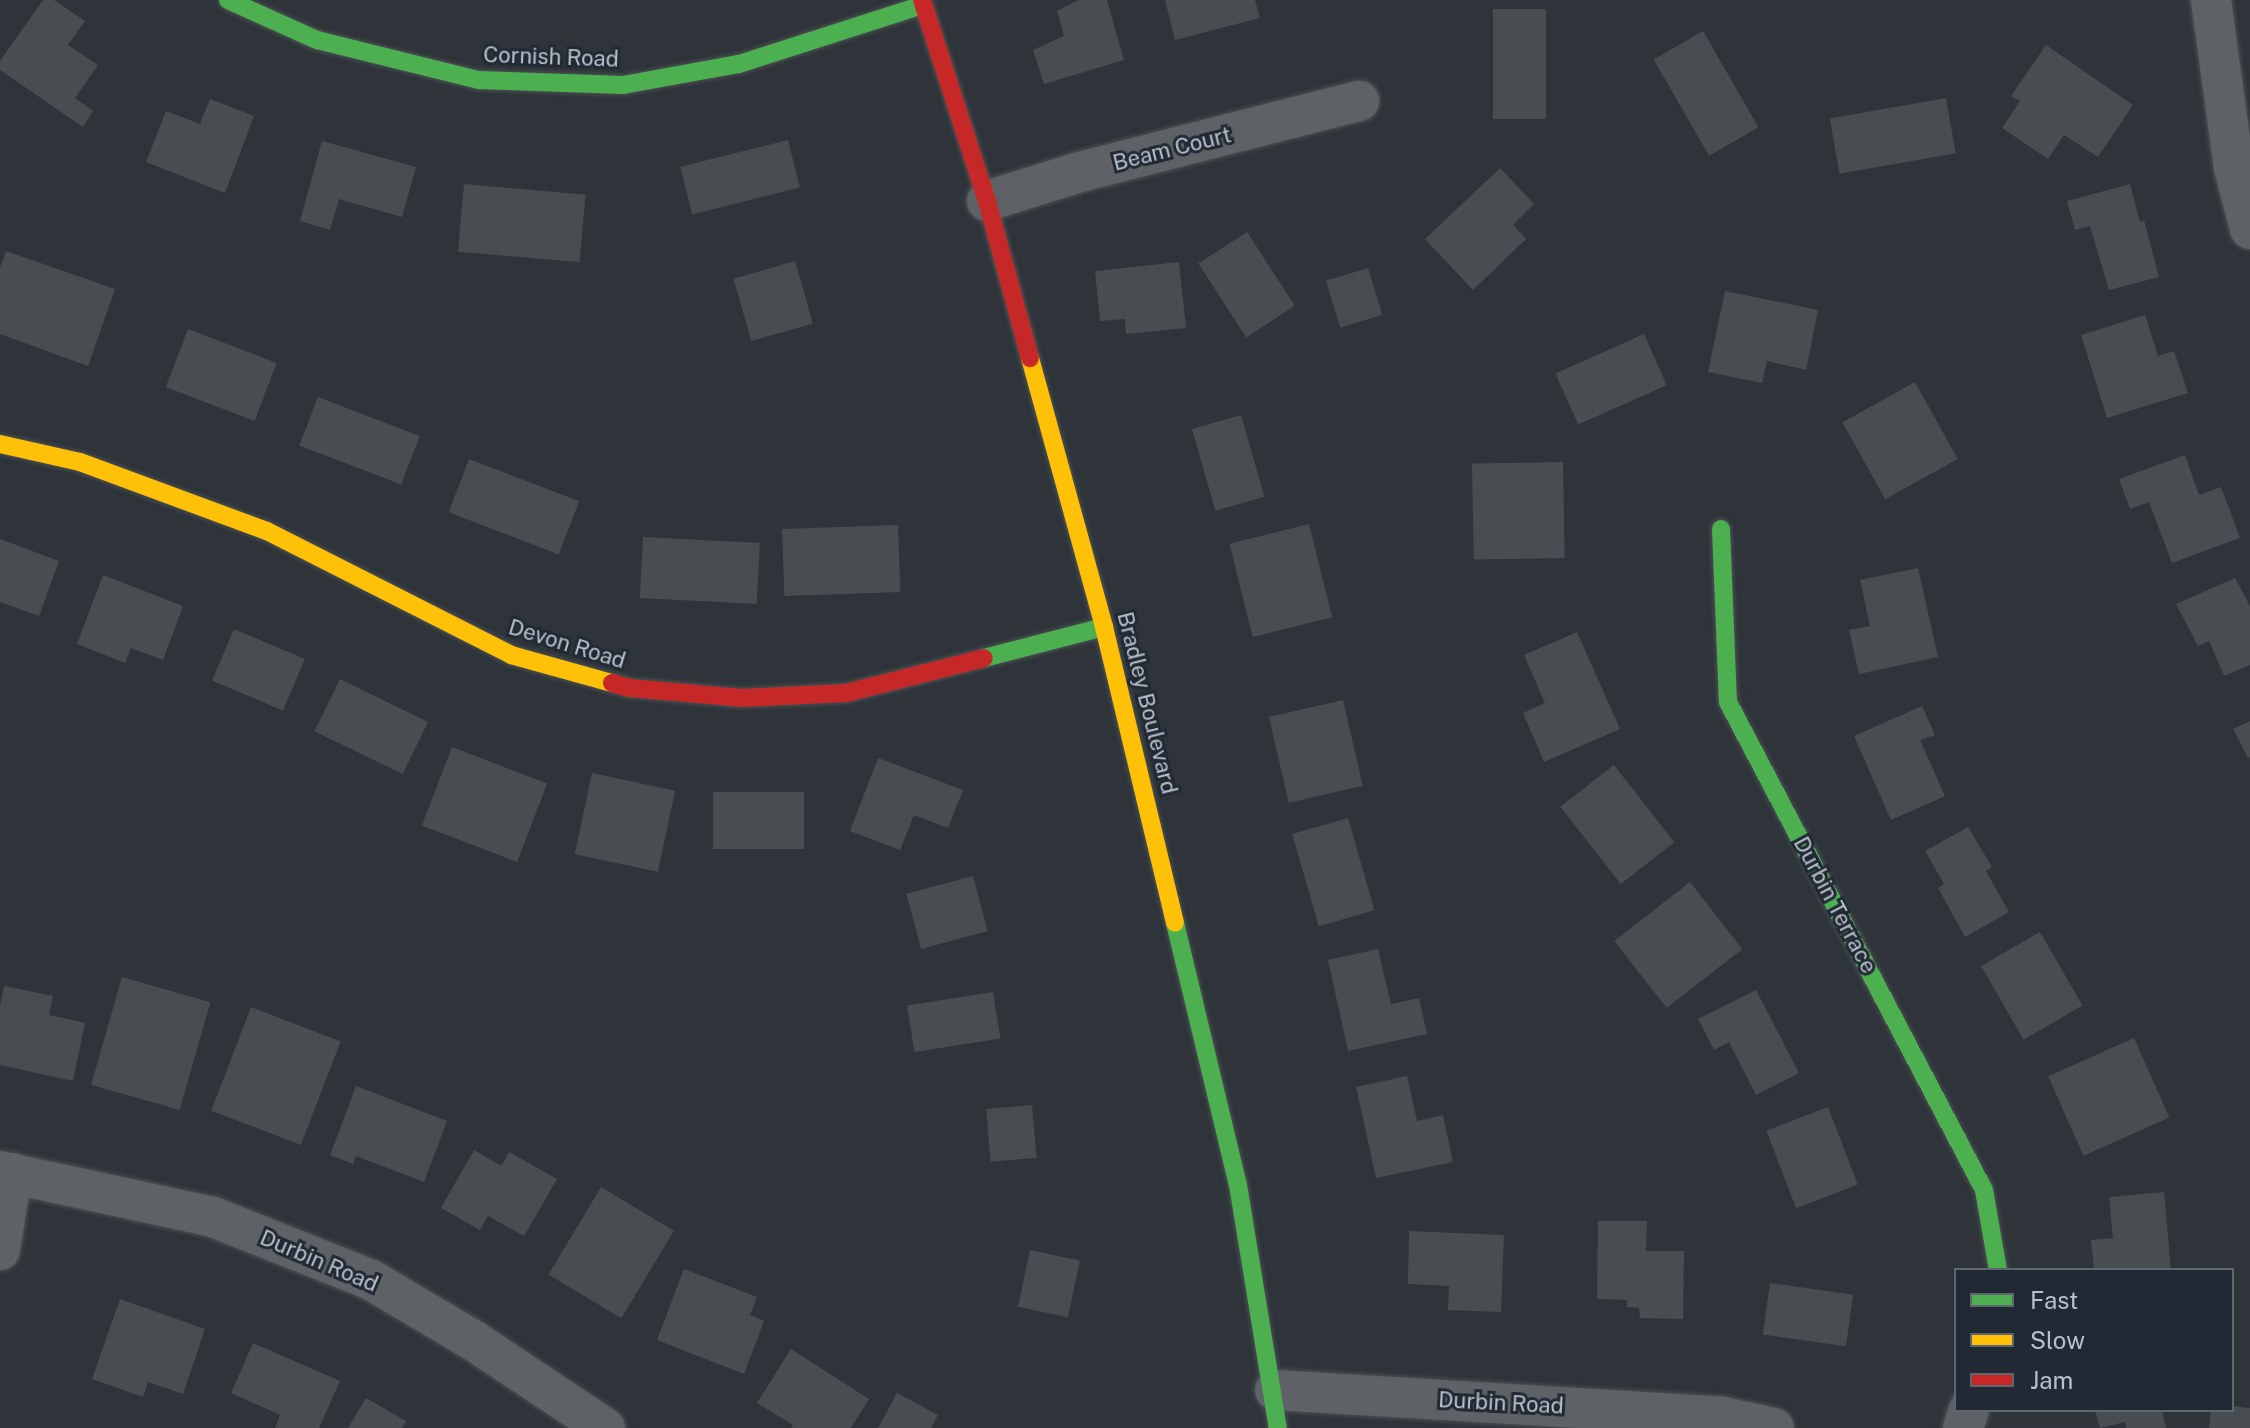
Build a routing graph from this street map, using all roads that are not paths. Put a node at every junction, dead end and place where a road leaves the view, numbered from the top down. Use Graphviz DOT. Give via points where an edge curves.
graph roads {
  1 [pos="228,0"];
  2 [pos="2211,0"];
  3 [pos="923,2"];
  4 [pos="1359,101"];
  5 [pos="987,201"];
  6 [pos="2250,229"];
  7 [pos="0,444"];
  8 [pos="1721,529"];
  9 [pos="1104,627"];
  10 [pos="6,1172"];
  11 [pos="0,1250"];
  12 [pos="1998,1268"];
  13 [pos="1276,1409"];
  14 [pos="605,1428"];
  15 [pos="1774,1428"];
  1 -- 3 [label="street, Cornish Road" via="317,40 479,80 623,85 739,64"];
  2 -- 6 [label="street" via="2234,168"];
  3 -- 5 [label="street, Bradley Boulevard"];
  4 -- 5 [label="street, Beam Court"];
  5 -- 9 [label="street, Bradley Boulevard"];
  7 -- 9 [label="street, Devon Road" via="80,462 267,531 511,655 630,688 741,698 846,693"];
  8 -- 12 [label="street, Durbin Terrace" via="1728,702 1984,1190"];
  9 -- 13 [label="street, Bradley Boulevard" via="1238,1185"];
  10 -- 11 [label="street"];
  10 -- 14 [label="street, Durbin Road" via="213,1217 371,1280"];
  13 -- 15 [label="street, Durbin Road" via="1723,1417"];
}
